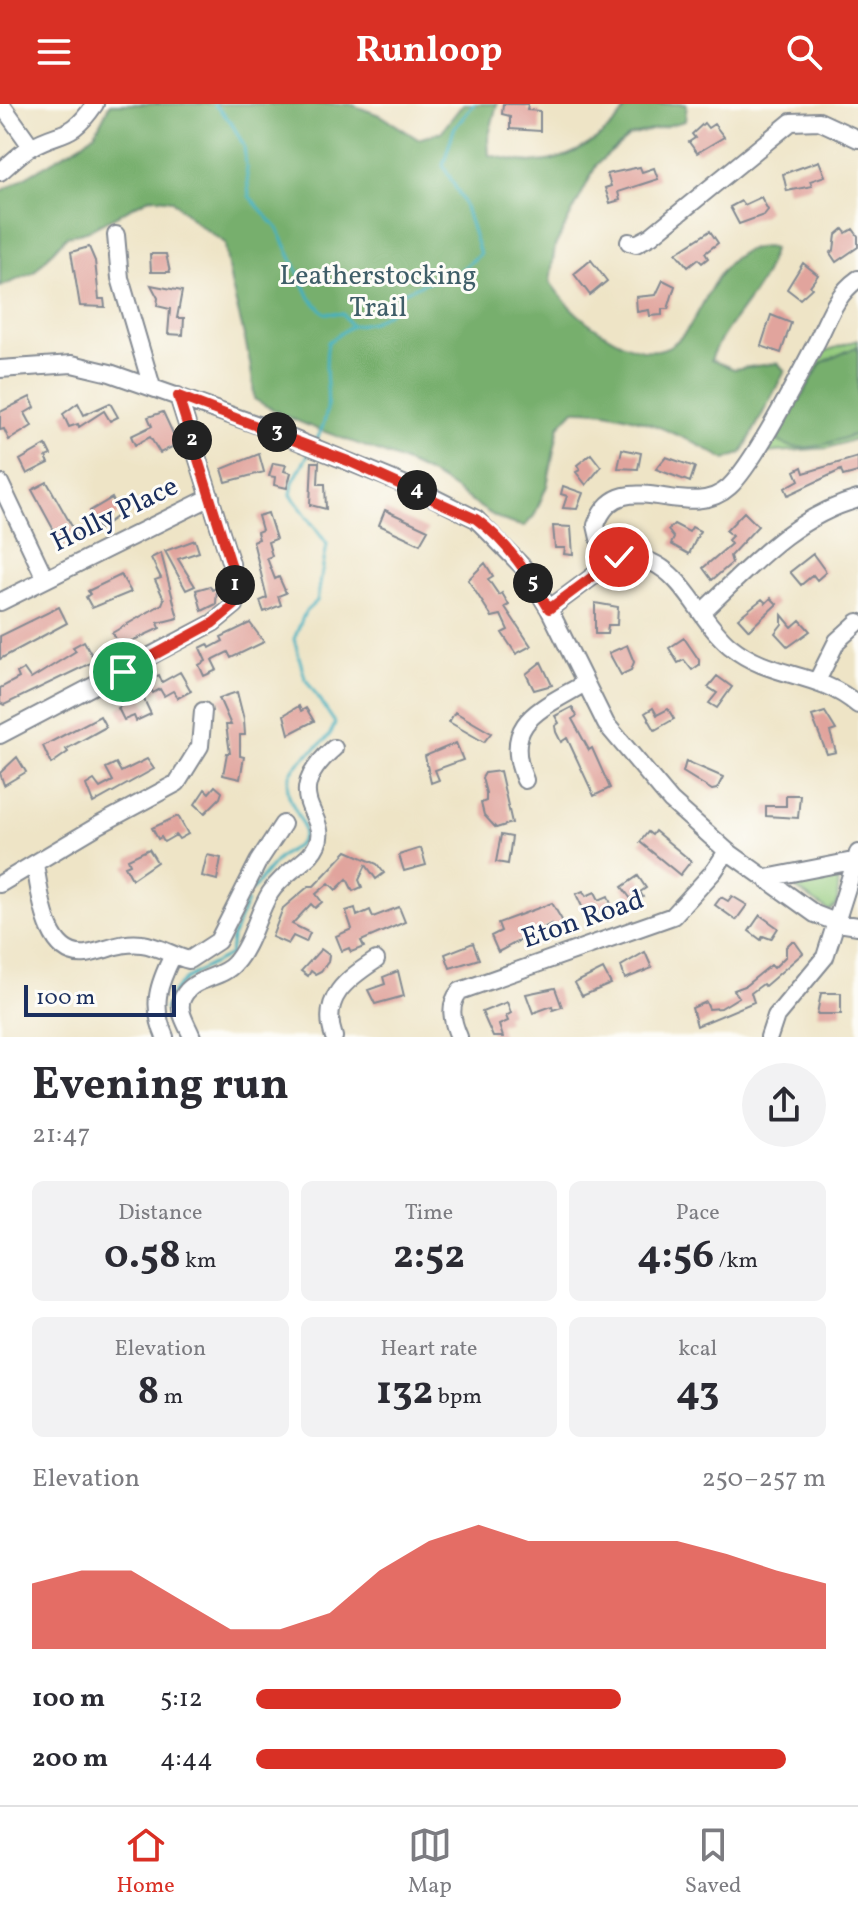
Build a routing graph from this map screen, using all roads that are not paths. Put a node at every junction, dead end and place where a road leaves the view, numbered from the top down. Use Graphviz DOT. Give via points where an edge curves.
graph roads {
  1 [pos="1,104"];
  2 [pos="95,104"];
  3 [pos="858,139"];
  4 [pos="31,146"];
  5 [pos="0,172"];
  6 [pos="116,235"];
  7 [pos="629,242"];
  8 [pos="858,279"];
  9 [pos="0,369"];
  10 [pos="152,387"];
  11 [pos="178,396"];
  12 [pos="0,483"];
  13 [pos="211,497"];
  14 [pos="858,499"];
  15 [pos="605,565"];
  16 [pos="45,578"];
  17 [pos="0,602"];
  18 [pos="549,609"];
  19 [pos="702,612"];
  20 [pos="858,622"];
  21 [pos="817,681"];
  22 [pos="585,683"];
  23 [pos="858,705"];
  24 [pos="203,711"];
  25 [pos="0,735"];
  26 [pos="334,748"];
  27 [pos="525,780"];
  28 [pos="283,824"];
  29 [pos="727,851"];
  30 [pos="858,858"];
  31 [pos="35,864"];
  32 [pos="766,878"];
  33 [pos="0,884"];
  34 [pos="838,923"];
  35 [pos="858,926"];
  36 [pos="173,955"];
  37 [pos="376,960"];
  38 [pos="456,1029"];
  39 [pos="165,1037"];
  40 [pos="192,1037"];
  41 [pos="334,1037"];
  42 [pos="769,1037"];
  1 -- 4 [label="street"];
  2 -- 4 [label="street" via="64,136"];
  3 -- 7 [label="street" via="819,121 791,122 651,236"];
  4 -- 5 [label="street"];
  6 -- 10 [label="street" via="120,278"];
  8 -- 15 [label="street" via="829,313 740,476 716,497 697,502 628,493 616,497 596,525"];
  9 -- 10 [label="street" via="72,364"];
  10 -- 11 [label="street"];
  11 -- 13 [label="street"];
  11 -- 18 [label="street" via="418,490 488,528 523,567"];
  12 -- 16 [label="street"];
  13 -- 16 [label="street, Holly Place"];
  13 -- 25 [label="street" via="236,595 231,612"];
  14 -- 19 [label="street" via="790,530"];
  15 -- 18 [label="street"];
  15 -- 19 [label="street" via="619,557 646,561 671,573"];
  16 -- 17 [label="street, Holly Place"];
  18 -- 22 [label="street"];
  19 -- 21 [label="street" via="726,643 749,661"];
  20 -- 21 [label="street" via="837,641"];
  21 -- 23 [label="street" via="839,689"];
  22 -- 27 [label="street" via="530,717 519,732 516,752"];
  22 -- 29 [label="street" via="627,752"];
  24 -- 31 [label="street" via="200,746 177,783"];
  26 -- 40 [label="street" via="312,769 307,783 306,799 320,834 309,856 272,890 235,963 182,999 180,1011"];
  28 -- 36 [label="street" via="218,941 189,960"];
  29 -- 32 [label="street"];
  29 -- 38 [label="street, Eton Road" via="673,916 460,991 452,1004"];
  30 -- 32 [label="street"];
  30 -- 34 [label="street"];
  31 -- 33 [label="street"];
  31 -- 36 [label="street" via="47,926 65,946 83,955 141,944"];
  32 -- 34 [label="street" via="815,914"];
  34 -- 35 [label="street"];
  34 -- 42 [label="street" via="825,957 784,1006"];
  36 -- 39 [label="street" via="156,994"];
  37 -- 41 [label="street" via="332,998"];
}
